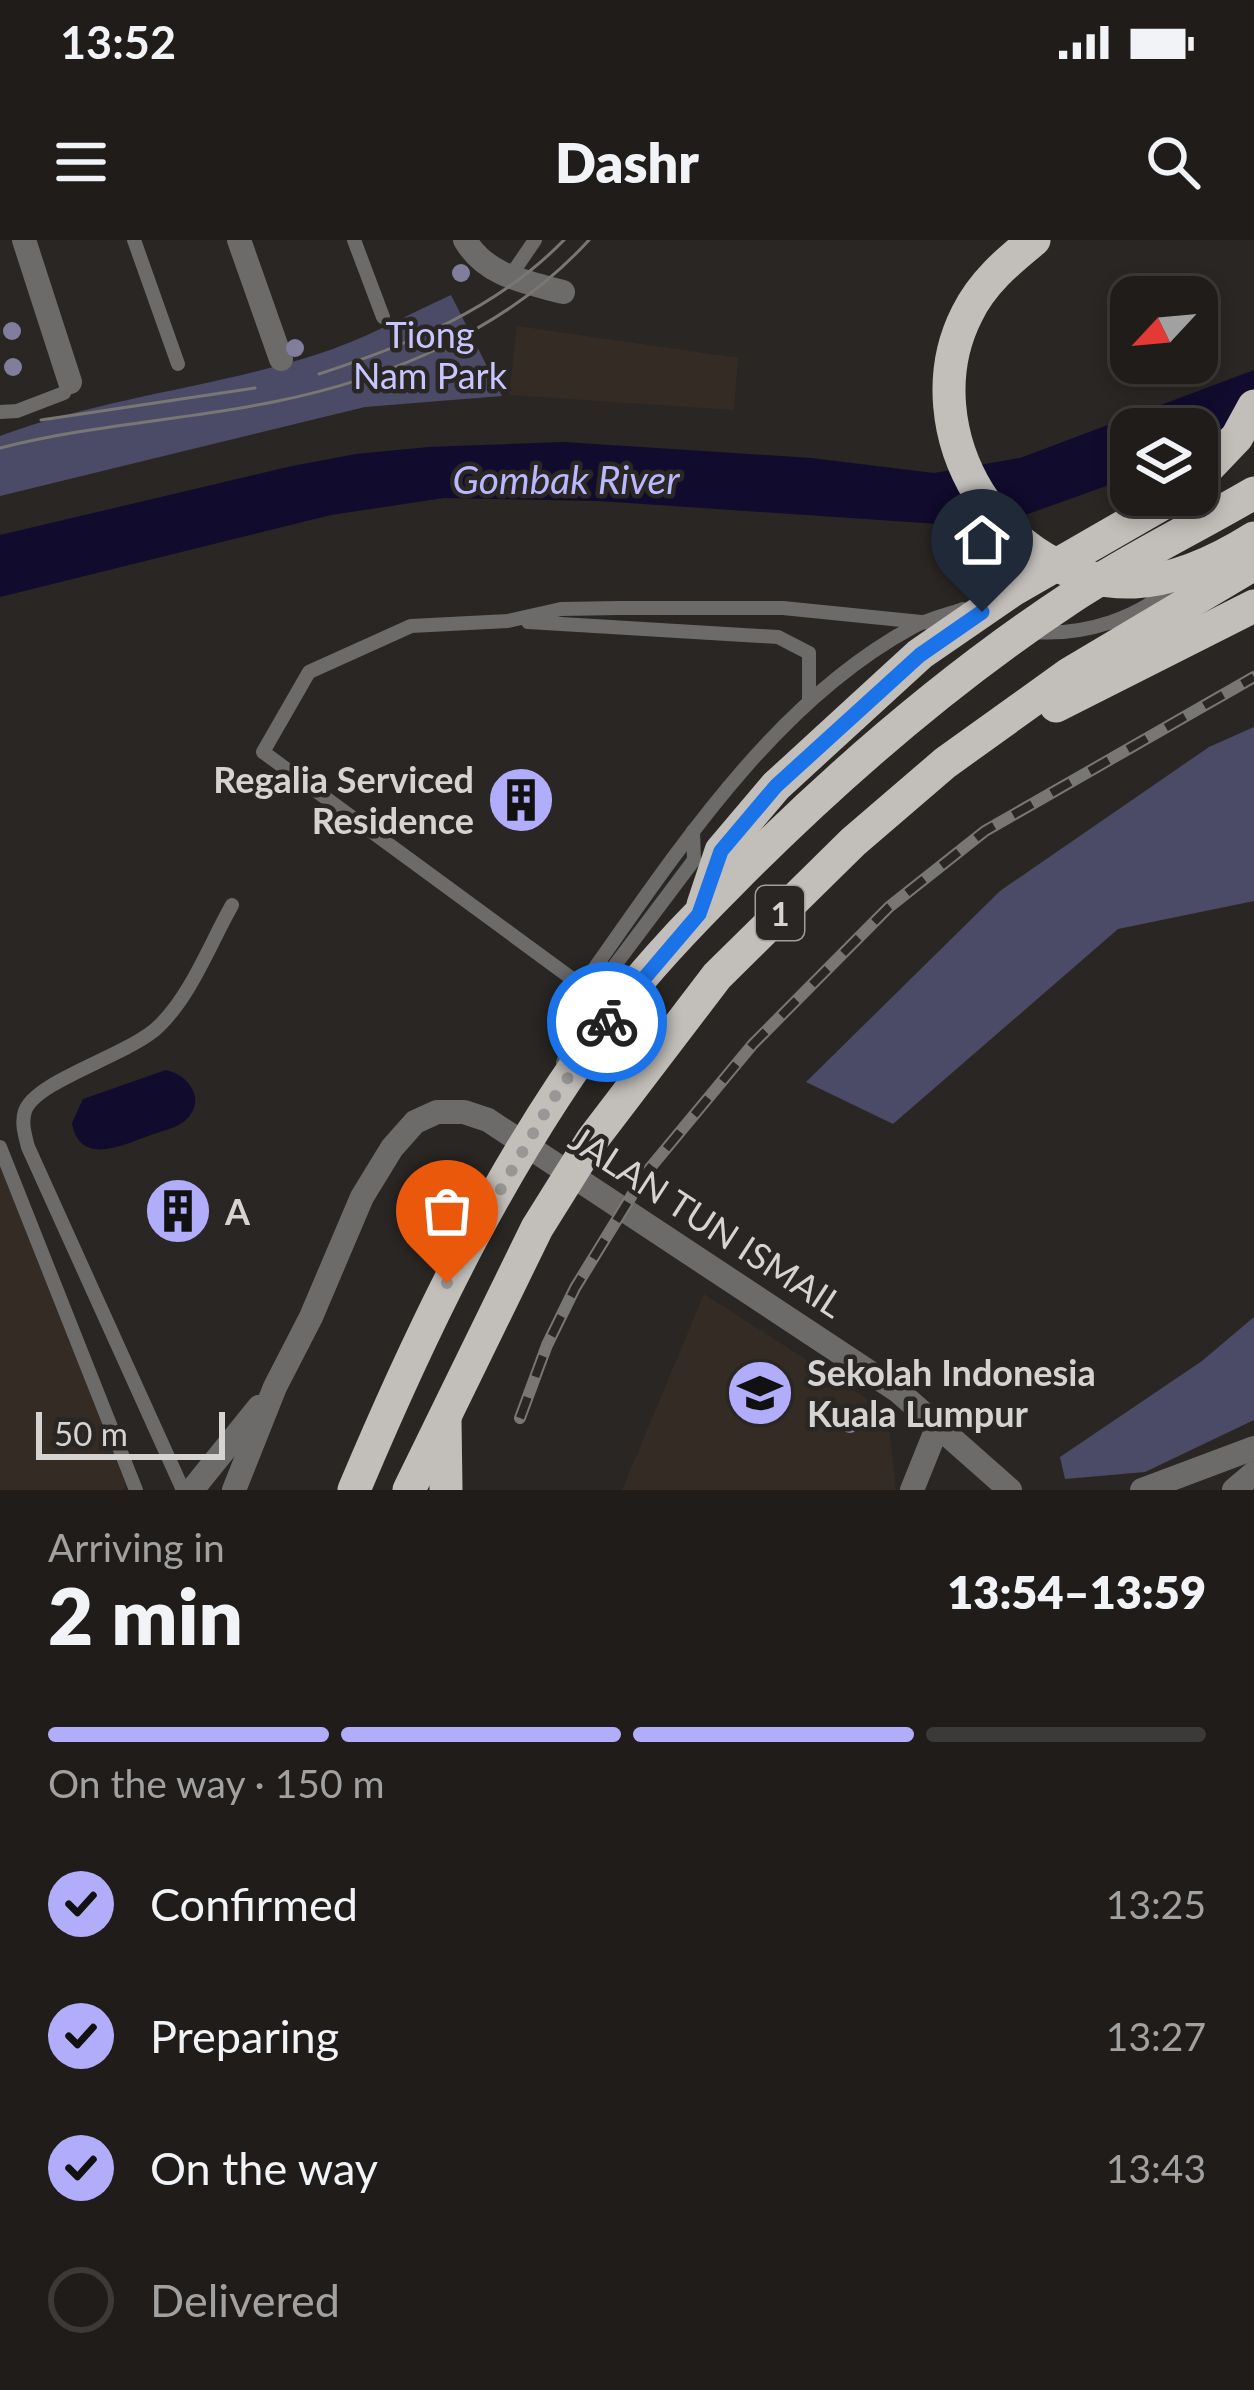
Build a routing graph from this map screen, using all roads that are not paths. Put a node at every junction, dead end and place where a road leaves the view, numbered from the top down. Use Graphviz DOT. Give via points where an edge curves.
graph roads {
  1 [pos="24,240"];
  2 [pos="134,240"];
  3 [pos="239,240"];
  4 [pos="353,240"];
  5 [pos="465,240"];
  6 [pos="535,240"];
  7 [pos="1034,240"];
  8 [pos="508,278"];
  9 [pos="563,292"];
  10 [pos="382,316"];
  11 [pos="281,359"];
  12 [pos="178,364"];
  13 [pos="70,382"];
  14 [pos="1254,406"];
  15 [pos="0,412"];
  16 [pos="1218,457"];
  17 [pos="1254,493"];
  18 [pos="1142,516"];
  19 [pos="1254,538"];
  20 [pos="1254,564"];
  21 [pos="1190,570"];
  22 [pos="1013,590"];
  23 [pos="1254,606"];
  24 [pos="508,621"];
  25 [pos="979,628"];
  26 [pos="1001,629"];
  27 [pos="809,699"];
  28 [pos="1003,720"];
  29 [pos="693,831"];
  30 [pos="232,905"];
  31 [pos="699,914"];
  32 [pos="551,1102"];
  33 [pos="0,1147"];
  34 [pos="275,1387"];
  35 [pos="445,1412"];
  36 [pos="939,1424"];
  37 [pos="1254,1448"];
  38 [pos="1254,1473"];
  39 [pos="1013,1489"];
  40 [pos="136,1490"];
  41 [pos="188,1490"];
  42 [pos="234,1490"];
  43 [pos="354,1490"];
  44 [pos="409,1490"];
  45 [pos="446,1490"];
  46 [pos="912,1490"];
  47 [pos="1142,1490"];
  48 [pos="1234,1490"];
  1 -- 13 [label="street"];
  2 -- 12 [label="lane"];
  3 -- 11 [label="street"];
  4 -- 10 [label="lane"];
  5 -- 8 [label="street"];
  6 -- 8 [label="lane"];
  7 -- 21 [label="highway" via="995,273 965,317 951,368 955,444 976,491 1009,531 1056,564 1128,582"];
  8 -- 9 [label="street"];
  13 -- 15 [label="lane" via="64,394"];
  14 -- 16 [label="highway"];
  17 -- 31 [label="highway, 1" via="1073,596 962,677 857,763"];
  18 -- 22 [label="highway"];
  19 -- 21 [label="highway"];
  20 -- 28 [label="highway, 1"];
  21 -- 26 [label="lane" via="1166,593 1093,629"];
  22 -- 27 [label="lane" via="912,627"];
  22 -- 31 [label="highway" via="920,655 776,786 721,851"];
  23 -- 28 [label="highway" via="1048,710"];
  24 -- 25 [label="lane" via="561,609 783,608"];
  24 -- 27 [label="lane" via="778,638 809,653"];
  24 -- 29 [label="lane" via="411,626 308,672 263,752 582,986"];
  27 -- 29 [label="lane"];
  28 -- 35 [label="highway, 1" via="853,842 717,976 592,1140 537,1228"];
  29 -- 32 [label="lane" via="694,860 579,1013"];
  30 -- 41 [label="lane" via="164,1022 41,1091 22,1127"];
  31 -- 32 [label="highway, 1" via="622,1001"];
  32 -- 43 [label="highway, 1" via="429,1317"];
  33 -- 40 [label="lane"];
  34 -- 36 [label="street, JALAN TUN ISMAIL" via="362,1197 403,1132 437,1112 464,1112 488,1120 833,1346"];
  34 -- 41 [label="street, JALAN TUN ISMAIL"];
  34 -- 42 [label="street, JALAN TUN ISMAIL"];
  35 -- 44 [label="highway, 1"];
  35 -- 45 [label="highway"];
  36 -- 39 [label="street, JALAN TUN ISMAIL"];
  36 -- 46 [label="street"];
  37 -- 47 [label="street"];
  38 -- 48 [label="street"];
}
